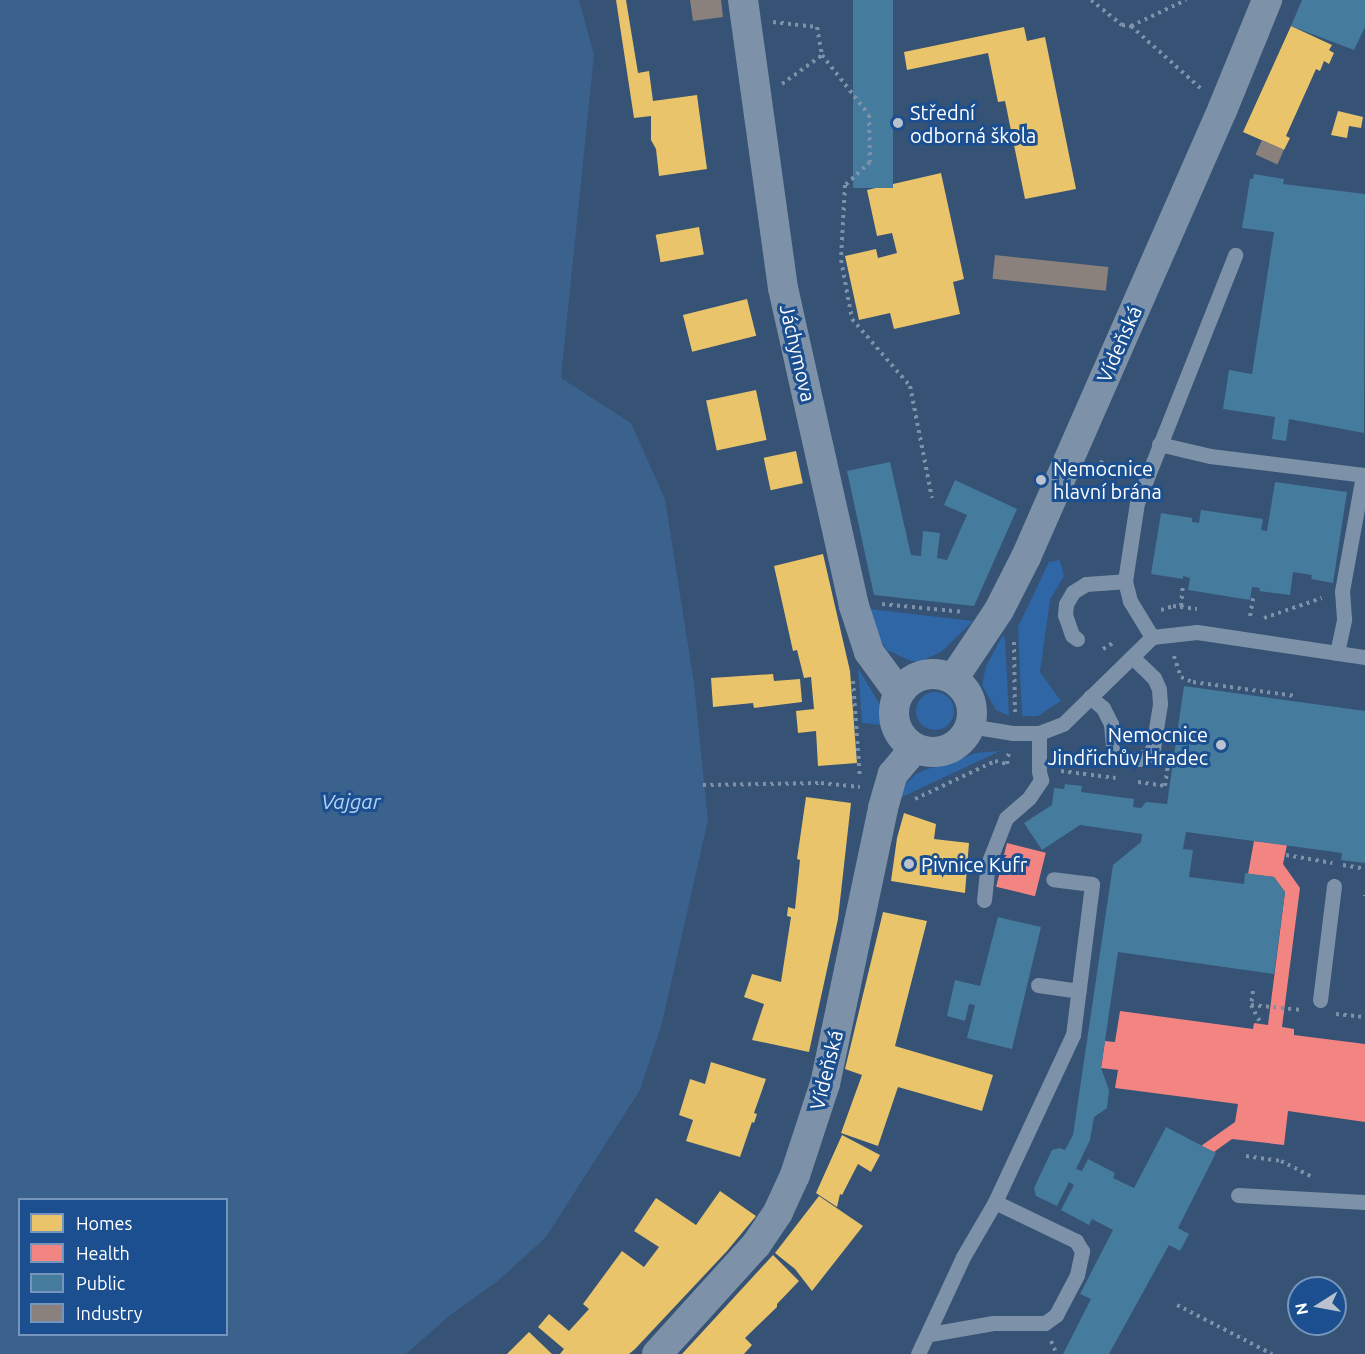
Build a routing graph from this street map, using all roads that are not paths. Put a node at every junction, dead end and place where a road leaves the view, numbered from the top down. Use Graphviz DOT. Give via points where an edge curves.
graph roads {
  1 [pos="1267,0"];
  2 [pos="753,10"];
  3 [pos="1235,255"];
  4 [pos="1159,444"];
  5 [pos="1364,475"];
  6 [pos="1125,581"];
  7 [pos="1160,636"];
  8 [pos="1077,639"];
  9 [pos="1337,653"];
  10 [pos="1132,657"];
  11 [pos="1365,657"];
  12 [pos="953,679"];
  13 [pos="899,693"];
  14 [pos="1090,697"];
  15 [pos="970,726"];
  16 [pos="1039,733"];
  17 [pos="915,748"];
  18 [pos="1053,879"];
  19 [pos="1334,886"];
  20 [pos="984,900"];
  21 [pos="1038,985"];
  22 [pos="1078,991"];
  23 [pos="1320,1000"];
  24 [pos="1238,1196"];
  25 [pos="1365,1202"];
  26 [pos="994,1203"];
  27 [pos="930,1335"];
  28 [pos="657,1354"];
  29 [pos="918,1354"];
  1 -- 12 [label="street, Vídeňská" via="1026,557 999,610"];
  2 -- 13 [label="street, Jáchymova" via="783,288 854,606 869,652"];
  3 -- 4 [label="lane"];
  4 -- 5 [label="lane" via="1210,456"];
  4 -- 6 [label="lane" via="1137,503"];
  5 -- 9 [label="lane" via="1342,591 1344,619"];
  6 -- 7 [label="lane" via="1130,602"];
  6 -- 8 [label="lane" via="1086,584 1073,592 1065,615"];
  7 -- 9 [label="lane" via="1197,632"];
  7 -- 10 [label="lane"];
  9 -- 11 [label="lane"];
  10 -- 14 [label="lane"];
  10 -- 14 [label="lane" via="1154,678 1159,689 1153,748 1148,755 1139,759 1119,754 1113,746 1112,724 1103,708"];
  12 -- 13 [label="street" via="929,674 907,683"];
  12 -- 15 [label="street" via="970,699"];
  13 -- 17 [label="street" via="894,718 905,740"];
  14 -- 16 [label="lane" via="1063,724"];
  15 -- 16 [label="lane"];
  15 -- 17 [label="street" via="948,750"];
  16 -- 20 [label="lane" via="1041,780 1029,798 1006,818 988,864"];
  17 -- 28 [label="street, Vídeňská" via="893,774 882,808 825,1084 795,1175 778,1212 756,1245"];
  18 -- 22 [label="lane" via="1092,884"];
  19 -- 23 [label="lane"];
  21 -- 22 [label="lane"];
  22 -- 26 [label="lane" via="1073,1035 1064,1058"];
  24 -- 25 [label="lane"];
  26 -- 27 [label="lane" via="963,1257"];
  26 -- 27 [label="lane" via="1076,1241 1082,1251 1077,1275 1056,1315 1045,1323 993,1323"];
  27 -- 29 [label="lane"];
}
